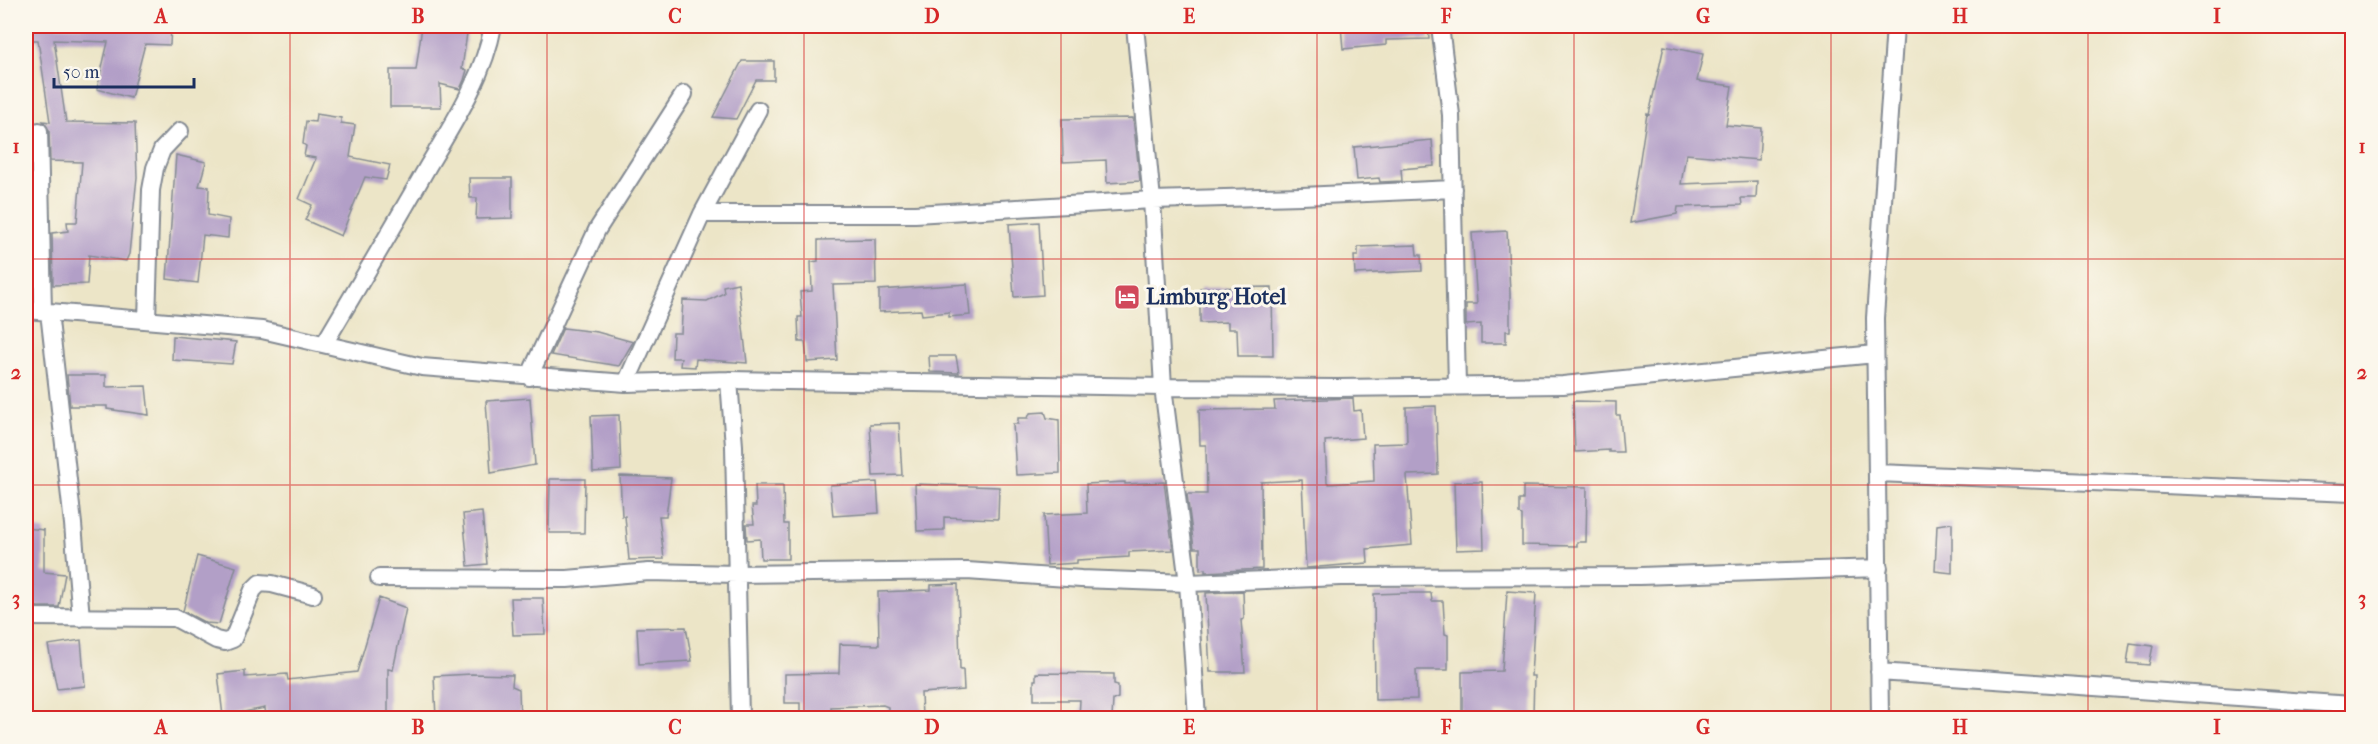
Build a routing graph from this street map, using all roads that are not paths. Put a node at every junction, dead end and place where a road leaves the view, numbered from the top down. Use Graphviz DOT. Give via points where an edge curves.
graph roads {
  1 [pos="493,26"];
  2 [pos="1135,26"];
  3 [pos="1440,26"];
  4 [pos="1895,26"];
  5 [pos="684,94"];
  6 [pos="758,110"];
  7 [pos="39,131"];
  8 [pos="180,131"];
  9 [pos="1453,189"];
  10 [pos="1152,200"];
  11 [pos="702,214"];
  12 [pos="26,310"];
  13 [pos="46,311"];
  14 [pos="147,320"];
  15 [pos="324,344"];
  16 [pos="1875,354"];
  17 [pos="529,377"];
  18 [pos="729,380"];
  19 [pos="626,383"];
  20 [pos="1457,386"];
  21 [pos="1163,387"];
  22 [pos="1878,472"];
  23 [pos="2352,493"];
  24 [pos="1879,568"];
  25 [pos="737,574"];
  26 [pos="379,578"];
  27 [pos="1188,583"];
  28 [pos="313,595"];
  29 [pos="26,617"];
  30 [pos="81,618"];
  31 [pos="1879,672"];
  32 [pos="2352,705"];
  33 [pos="740,718"];
  34 [pos="1197,718"];
  35 [pos="1880,718"];
  1 -- 15 [label="street" via="486,56 473,85"];
  2 -- 10 [label="street"];
  3 -- 9 [label="street" via="1451,114"];
  4 -- 16 [label="street"];
  5 -- 17 [label="street" via="597,230"];
  6 -- 11 [label="street"];
  7 -- 13 [label="street"];
  8 -- 14 [label="street" via="162,150 155,168"];
  9 -- 10 [label="street"];
  9 -- 20 [label="street"];
  10 -- 11 [label="street" via="915,214"];
  10 -- 21 [label="street"];
  11 -- 19 [label="street"];
  12 -- 13 [label="street"];
  13 -- 14 [label="street"];
  13 -- 30 [label="street"];
  14 -- 15 [label="street" via="262,330"];
  15 -- 17 [label="street" via="422,368"];
  16 -- 20 [label="street" via="1563,385"];
  16 -- 22 [label="street"];
  17 -- 19 [label="street"];
  18 -- 19 [label="street"];
  18 -- 21 [label="street"];
  18 -- 25 [label="street"];
  20 -- 21 [label="street"];
  21 -- 27 [label="street"];
  22 -- 23 [label="street"];
  22 -- 24 [label="street"];
  24 -- 27 [label="street"];
  24 -- 31 [label="street"];
  25 -- 26 [label="street" via="649,572 567,579"];
  25 -- 27 [label="street" via="967,571"];
  25 -- 33 [label="street"];
  27 -- 34 [label="street"];
  28 -- 30 [label="street" via="260,583 253,590 233,639 225,642 175,618"];
  29 -- 30 [label="street"];
  31 -- 32 [label="street"];
  31 -- 35 [label="street"];
}
